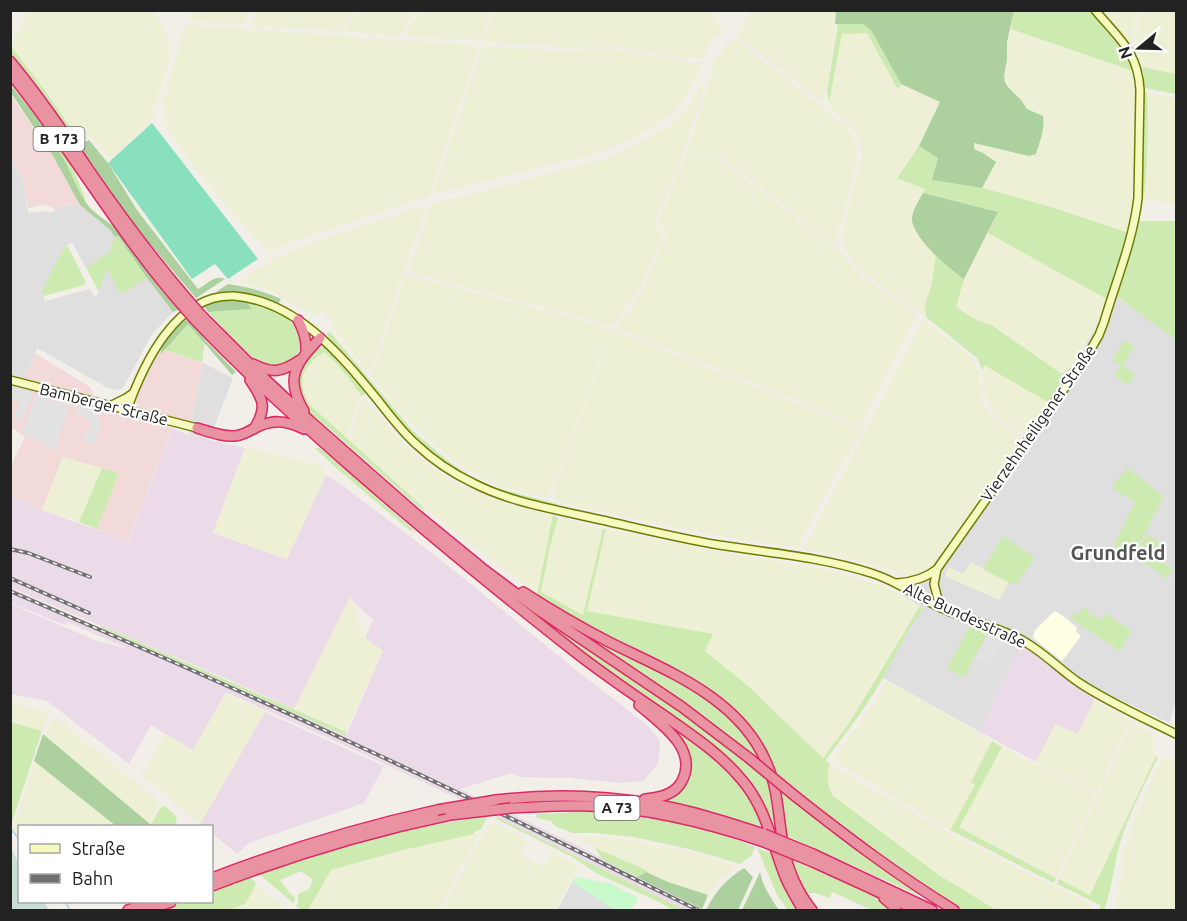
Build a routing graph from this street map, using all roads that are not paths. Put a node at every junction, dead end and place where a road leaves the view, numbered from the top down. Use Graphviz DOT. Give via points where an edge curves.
graph roads {
  1 [pos="1095,10"];
  2 [pos="10,61"];
  3 [pos="10,73"];
  4 [pos="184,302"];
  5 [pos="298,320"];
  6 [pos="320,338"];
  7 [pos="303,356"];
  8 [pos="242,362"];
  9 [pos="10,380"];
  10 [pos="133,393"];
  11 [pos="110,406"];
  12 [pos="127,410"];
  13 [pos="310,421"];
  14 [pos="197,429"];
  15 [pos="254,429"];
  16 [pos="312,432"];
  17 [pos="412,516"];
  18 [pos="482,568"];
  19 [pos="937,569"];
  20 [pos="897,583"];
  21 [pos="940,607"];
  22 [pos="608,677"];
  23 [pos="1176,734"];
  24 [pos="629,801"];
  25 [pos="764,838"];
  26 [pos="813,858"];
  27 [pos="267,862"];
  28 [pos="230,875"];
  29 [pos="213,878"];
  30 [pos="213,885"];
  31 [pos="870,888"];
  32 [pos="147,903"];
  33 [pos="168,903"];
  34 [pos="128,910"];
  35 [pos="148,910"];
  36 [pos="803,910"];
  37 [pos="812,910"];
  38 [pos="896,910"];
  39 [pos="916,910"];
  40 [pos="932,910"];
  41 [pos="954,910"];
  1 -- 19 [label="main road, Vierzehnheiligener Straße" via="1134,58 1140,78 1138,198 1132,231 1104,322 1086,358"];
  2 -- 4 [label="highway, B 173"];
  3 -- 4 [label="highway, B 173" via="133,244"];
  4 -- 8 [label="highway, B 173, bridge"];
  5 -- 6 [label="main road, Alte Bundesstraße"];
  5 -- 7 [label="highway" via="306,340"];
  5 -- 10 [label="main road, Alte Bundesstraße" via="274,306 245,297 222,296 202,303 181,317 162,339"];
  6 -- 7 [label="highway"];
  6 -- 20 [label="main road, Alte Bundesstraße" via="430,457 490,491 716,544 821,560"];
  7 -- 8 [label="highway" via="278,370"];
  7 -- 13 [label="highway" via="296,371 295,393"];
  8 -- 13 [label="highway, B 173"];
  8 -- 15 [label="highway" via="263,407"];
  8 -- 16 [label="highway, B 173"];
  9 -- 11 [label="main road, Bamberger Straße"];
  10 -- 11 [label="main road"];
  10 -- 12 [label="main road, Alte Bundesstraße"];
  11 -- 12 [label="main road, Bamberger Straße"];
  12 -- 14 [label="main road, Bamberger Straße"];
  13 -- 17 [label="highway, B 173"];
  14 -- 15 [label="highway" via="235,436"];
  15 -- 16 [label="highway" via="282,421"];
  16 -- 17 [label="highway, B 173"];
  17 -- 18 [label="highway"];
  17 -- 22 [label="highway" via="476,574"];
  18 -- 37 [label="highway" via="578,626 693,685 742,723 773,778 784,850 795,884"];
  18 -- 41 [label="highway, bridge" via="682,707 878,860"];
  19 -- 20 [label="main road" via="919,579"];
  19 -- 21 [label="main road" via="934,584"];
  20 -- 21 [label="main road, Alte Bundesstraße"];
  21 -- 23 [label="main road, Alte Bundesstraße" via="1016,637 1102,696"];
  22 -- 24 [label="highway" via="674,737 687,764 682,781 672,793"];
  22 -- 36 [label="highway" via="708,747 742,780 766,820 787,880"];
  24 -- 25 [label="highway, A 73" via="686,811"];
  24 -- 27 [label="highway, A 73, bridge" via="571,797 496,800 345,833"];
  25 -- 26 [label="highway, A 73, bridge"];
  25 -- 27 [label="highway, A 73, bridge" via="619,808 511,808 450,815"];
  26 -- 31 [label="highway, A 73"];
  26 -- 40 [label="highway, A 73"];
  27 -- 28 [label="highway, A 73"];
  28 -- 29 [label="highway, A 73"];
  28 -- 30 [label="highway, A 73"];
  31 -- 38 [label="highway"];
  31 -- 39 [label="highway, A 73"];
  32 -- 34 [label="highway"];
  33 -- 35 [label="highway"];
}
